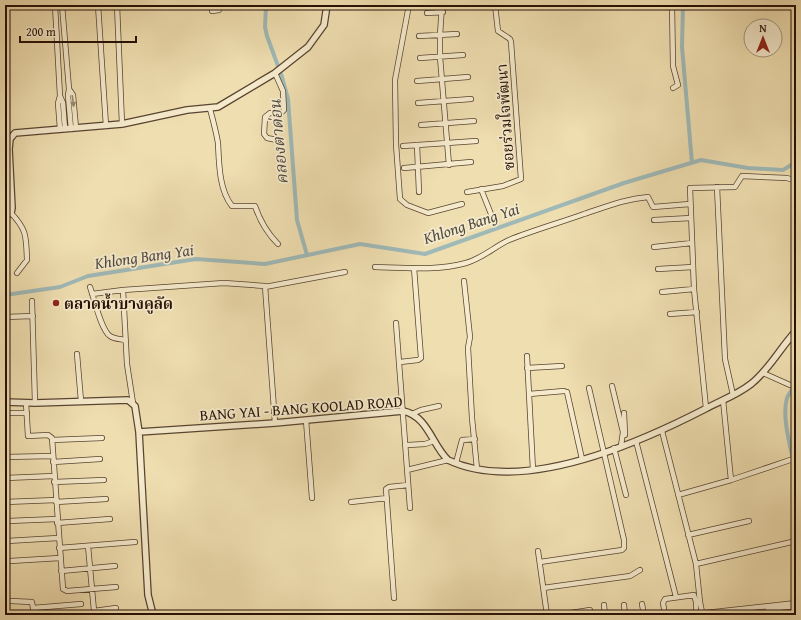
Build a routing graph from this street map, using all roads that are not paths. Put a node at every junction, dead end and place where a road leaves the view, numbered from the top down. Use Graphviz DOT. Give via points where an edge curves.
graph roads {
  1 [pos="54,5"];
  2 [pos="62,5"];
  3 [pos="98,5"];
  4 [pos="117,5"];
  5 [pos="221,5"];
  6 [pos="327,5"];
  7 [pos="409,5"];
  8 [pos="442,5"];
  9 [pos="495,5"];
  10 [pos="672,5"];
  11 [pos="212,10"];
  12 [pos="443,12"];
  13 [pos="427,13"];
  14 [pos="457,34"];
  15 [pos="440,35"];
  16 [pos="419,36"];
  17 [pos="463,55"];
  18 [pos="440,57"];
  19 [pos="420,58"];
  20 [pos="276,73"];
  21 [pos="468,77"];
  22 [pos="442,79"];
  23 [pos="417,81"];
  24 [pos="673,88"];
  25 [pos="471,99"];
  26 [pos="444,101"];
  27 [pos="418,103"];
  28 [pos="210,109"];
  29 [pos="474,121"];
  30 [pos="446,123"];
  31 [pos="122,124"];
  32 [pos="421,125"];
  33 [pos="106,126"];
  34 [pos="68,129"];
  35 [pos="476,141"];
  36 [pos="281,143"];
  37 [pos="447,143"];
  38 [pos="418,145"];
  39 [pos="402,146"];
  40 [pos="471,162"];
  41 [pos="449,165"];
  42 [pos="404,168"];
  43 [pos="419,168"];
  44 [pos="796,181"];
  45 [pos="717,187"];
  46 [pos="481,189"];
  47 [pos="419,192"];
  48 [pos="468,192"];
  49 [pos="462,204"];
  50 [pos="690,204"];
  51 [pos="8,214"];
  52 [pos="492,214"];
  53 [pos="691,218"];
  54 [pos="654,220"];
  55 [pos="692,243"];
  56 [pos="278,244"];
  57 [pos="654,247"];
  58 [pos="693,266"];
  59 [pos="375,267"];
  60 [pos="414,268"];
  61 [pos="658,269"];
  62 [pos="345,272"];
  63 [pos="17,273"];
  64 [pos="464,281"];
  65 [pos="90,287"];
  66 [pos="265,287"];
  67 [pos="694,289"];
  68 [pos="123,290"];
  69 [pos="662,292"];
  70 [pos="92,294"];
  71 [pos="32,301"];
  72 [pos="697,312"];
  73 [pos="670,314"];
  74 [pos="33,316"];
  75 [pos="5,317"];
  76 [pos="396,323"];
  77 [pos="796,331"];
  78 [pos="125,340"];
  79 [pos="77,354"];
  80 [pos="527,356"];
  81 [pos="400,362"];
  82 [pos="562,366"];
  83 [pos="527,368"];
  84 [pos="763,373"];
  85 [pos="790,385"];
  86 [pos="612,386"];
  87 [pos="589,388"];
  88 [pos="529,394"];
  89 [pos="733,395"];
  90 [pos="723,400"];
  91 [pos="81,401"];
  92 [pos="5,402"];
  93 [pos="26,403"];
  94 [pos="36,403"];
  95 [pos="133,403"];
  96 [pos="439,406"];
  97 [pos="706,408"];
  98 [pos="403,411"];
  99 [pos="5,413"];
  100 [pos="27,413"];
  101 [pos="624,413"];
  102 [pos="412,414"];
  103 [pos="306,420"];
  104 [pos="275,423"];
  105 [pos="662,431"];
  106 [pos="139,432"];
  107 [pos="102,438"];
  108 [pos="475,439"];
  109 [pos="52,440"];
  110 [pos="434,441"];
  111 [pos="636,441"];
  112 [pos="622,443"];
  113 [pos="408,445"];
  114 [pos="614,448"];
  115 [pos="604,452"];
  116 [pos="53,456"];
  117 [pos="5,457"];
  118 [pos="796,458"];
  119 [pos="100,459"];
  120 [pos="582,459"];
  121 [pos="448,460"];
  122 [pos="53,462"];
  123 [pos="456,463"];
  124 [pos="477,469"];
  125 [pos="407,470"];
  126 [pos="533,470"];
  127 [pos="54,476"];
  128 [pos="5,478"];
  129 [pos="104,480"];
  130 [pos="731,480"];
  131 [pos="54,482"];
  132 [pos="408,485"];
  133 [pos="626,495"];
  134 [pos="678,495"];
  135 [pos="312,498"];
  136 [pos="387,498"];
  137 [pos="106,499"];
  138 [pos="56,501"];
  139 [pos="5,502"];
  140 [pos="351,502"];
  141 [pos="410,508"];
  142 [pos="110,519"];
  143 [pos="8,521"];
  144 [pos="57,521"];
  145 [pos="749,521"];
  146 [pos="688,535"];
  147 [pos="58,538"];
  148 [pos="7,541"];
  149 [pos="140,541"];
  150 [pos="796,541"];
  151 [pos="88,546"];
  152 [pos="59,548"];
  153 [pos="538,551"];
  154 [pos="60,558"];
  155 [pos="10,561"];
  156 [pos="540,562"];
  157 [pos="696,564"];
  158 [pos="115,566"];
  159 [pos="90,568"];
  160 [pos="640,570"];
  161 [pos="61,571"];
  162 [pos="116,587"];
  163 [pos="543,588"];
  164 [pos="92,589"];
  165 [pos="676,597"];
  166 [pos="394,598"];
  167 [pos="11,601"];
  168 [pos="698,602"];
  169 [pos="796,603"];
  170 [pos="81,604"];
  171 [pos="642,604"];
  172 [pos="604,605"];
  173 [pos="624,606"];
  174 [pos="796,606"];
  175 [pos="33,608"];
  176 [pos="116,608"];
  177 [pos="590,610"];
  178 [pos="34,615"];
  179 [pos="153,615"];
  180 [pos="547,615"];
  181 [pos="558,615"];
  182 [pos="605,615"];
  183 [pos="625,615"];
  184 [pos="644,615"];
  185 [pos="665,615"];
  186 [pos="696,615"];
  187 [pos="713,615"];
  1 -- 34 [label="street" via="60,96 58,103"];
  2 -- 34 [label="street" via="69,89"];
  3 -- 33 [label="street"];
  4 -- 31 [label="street"];
  5 -- 11 [label="street" via="219,10"];
  6 -- 20 [label="street" via="324,25 317,36"];
  7 -- 49 [label="street" via="395,80 400,199 407,206 428,213"];
  8 -- 12 [label="street"];
  9 -- 46 [label="street, ซอยร่วมใจพัฒนา" via="498,31 512,42 521,180"];
  10 -- 24 [label="street" via="673,66 678,85"];
  12 -- 13 [label="street"];
  12 -- 15 [label="street"];
  14 -- 15 [label="street"];
  15 -- 16 [label="street"];
  15 -- 18 [label="street"];
  17 -- 18 [label="street"];
  18 -- 19 [label="street"];
  18 -- 22 [label="street"];
  20 -- 28 [label="street" via="245,93"];
  20 -- 36 [label="street" via="283,91 284,110 265,116 264,134 267,138"];
  21 -- 22 [label="street"];
  22 -- 23 [label="street"];
  22 -- 26 [label="street"];
  25 -- 26 [label="street"];
  26 -- 27 [label="street"];
  26 -- 30 [label="street"];
  28 -- 31 [label="street" via="187,110"];
  28 -- 56 [label="street" via="227,199 232,206 255,206 268,234"];
  29 -- 30 [label="street"];
  30 -- 32 [label="street"];
  30 -- 37 [label="street"];
  31 -- 33 [label="street"];
  33 -- 34 [label="street"];
  34 -- 51 [label="street" via="18,132 12,136 9,148 12,205"];
  35 -- 37 [label="street"];
  37 -- 38 [label="street"];
  37 -- 41 [label="street"];
  38 -- 39 [label="street"];
  38 -- 43 [label="street"];
  40 -- 41 [label="street"];
  41 -- 43 [label="street"];
  42 -- 43 [label="street"];
  43 -- 47 [label="street"];
  44 -- 45 [label="street" via="787,178 742,176 738,179 737,187"];
  45 -- 50 [label="street" via="691,188"];
  45 -- 89 [label="street" via="725,359"];
  46 -- 48 [label="street, ซอยร่วมใจพัฒนา"];
  46 -- 52 [label="street"];
  50 -- 53 [label="street"];
  50 -- 60 [label="street" via="653,207 648,198 613,203 508,240 488,254 466,263"];
  51 -- 63 [label="street" via="22,224 26,233 27,260"];
  53 -- 54 [label="street"];
  53 -- 55 [label="street"];
  55 -- 57 [label="street"];
  55 -- 58 [label="street"];
  58 -- 61 [label="street"];
  58 -- 67 [label="street"];
  59 -- 60 [label="street"];
  60 -- 81 [label="street" via="421,358"];
  62 -- 66 [label="street"];
  64 -- 108 [label="street" via="470,336 468,348"];
  65 -- 70 [label="street"];
  66 -- 68 [label="street" via="224,284"];
  66 -- 104 [label="street"];
  67 -- 69 [label="street"];
  67 -- 72 [label="street"];
  68 -- 70 [label="street"];
  68 -- 78 [label="street"];
  70 -- 78 [label="street" via="96,310 108,335"];
  71 -- 74 [label="street"];
  72 -- 73 [label="street"];
  72 -- 97 [label="street"];
  74 -- 75 [label="street"];
  74 -- 94 [label="street"];
  76 -- 81 [label="street"];
  77 -- 84 [label="street"];
  78 -- 95 [label="street"];
  79 -- 91 [label="street"];
  80 -- 83 [label="street"];
  81 -- 98 [label="street"];
  82 -- 83 [label="street"];
  83 -- 88 [label="street"];
  84 -- 85 [label="street"];
  84 -- 89 [label="street"];
  86 -- 112 [label="street" via="623,432"];
  87 -- 115 [label="street"];
  88 -- 120 [label="street" via="565,392"];
  88 -- 126 [label="street"];
  89 -- 90 [label="street"];
  90 -- 97 [label="street"];
  90 -- 130 [label="street"];
  91 -- 94 [label="street"];
  91 -- 95 [label="street" via="128,400"];
  92 -- 93 [label="street"];
  93 -- 94 [label="street"];
  93 -- 100 [label="street"];
  95 -- 106 [label="street"];
  96 -- 102 [label="street"];
  97 -- 105 [label="street"];
  98 -- 102 [label="street, BANG YAI - BANG KOOLAD ROAD"];
  98 -- 103 [label="street, BANG YAI - BANG KOOLAD ROAD"];
  98 -- 125 [label="street"];
  99 -- 100 [label="street"];
  100 -- 109 [label="street" via="28,436 48,435"];
  101 -- 112 [label="street" via="626,434"];
  102 -- 110 [label="street, BANG YAI - BANG KOOLAD ROAD" via="422,422"];
  103 -- 104 [label="street, BANG YAI - BANG KOOLAD ROAD"];
  103 -- 135 [label="street"];
  104 -- 106 [label="street, BANG YAI - BANG KOOLAD ROAD"];
  105 -- 111 [label="street"];
  105 -- 134 [label="street"];
  106 -- 149 [label="street"];
  107 -- 109 [label="street"];
  108 -- 123 [label="street" via="462,440"];
  108 -- 124 [label="street"];
  109 -- 116 [label="street"];
  110 -- 113 [label="street"];
  110 -- 121 [label="street, BANG YAI - BANG KOOLAD ROAD"];
  111 -- 112 [label="street"];
  111 -- 165 [label="street"];
  112 -- 114 [label="street"];
  114 -- 115 [label="street"];
  114 -- 133 [label="street"];
  115 -- 120 [label="street"];
  115 -- 156 [label="street" via="624,550"];
  116 -- 117 [label="street"];
  116 -- 122 [label="street"];
  118 -- 130 [label="street"];
  119 -- 122 [label="street"];
  120 -- 126 [label="street"];
  121 -- 123 [label="street"];
  121 -- 125 [label="street"];
  122 -- 127 [label="street"];
  123 -- 124 [label="street"];
  124 -- 126 [label="street" via="506,472"];
  125 -- 132 [label="street"];
  127 -- 128 [label="street"];
  127 -- 131 [label="street"];
  129 -- 131 [label="street"];
  130 -- 134 [label="street"];
  131 -- 138 [label="street"];
  132 -- 136 [label="street" via="387,488"];
  132 -- 141 [label="street"];
  134 -- 146 [label="street"];
  136 -- 140 [label="street"];
  136 -- 166 [label="street"];
  137 -- 138 [label="street"];
  138 -- 139 [label="street"];
  138 -- 144 [label="street"];
  142 -- 144 [label="street"];
  143 -- 144 [label="street"];
  144 -- 147 [label="street"];
  145 -- 146 [label="street"];
  146 -- 157 [label="street"];
  147 -- 148 [label="street"];
  147 -- 152 [label="street"];
  149 -- 151 [label="street"];
  149 -- 179 [label="street"];
  150 -- 157 [label="street"];
  151 -- 152 [label="street"];
  151 -- 159 [label="street"];
  152 -- 154 [label="street"];
  153 -- 156 [label="street"];
  154 -- 155 [label="street"];
  154 -- 161 [label="street"];
  156 -- 163 [label="street"];
  157 -- 168 [label="street"];
  158 -- 159 [label="street"];
  159 -- 161 [label="street"];
  159 -- 164 [label="street"];
  160 -- 163 [label="street" via="630,576"];
  161 -- 164 [label="street" via="64,591"];
  162 -- 164 [label="street"];
  163 -- 180 [label="street"];
  164 -- 176 [label="street" via="94,611"];
  165 -- 168 [label="street" via="694,595"];
  165 -- 185 [label="street" via="663,601"];
  167 -- 175 [label="street" via="32,602"];
  168 -- 169 [label="street" via="705,613"];
  168 -- 186 [label="street"];
  170 -- 175 [label="street"];
  171 -- 184 [label="street"];
  172 -- 182 [label="street"];
  173 -- 183 [label="street"];
  174 -- 187 [label="street"];
  175 -- 178 [label="street"];
  177 -- 181 [label="street"];
}
